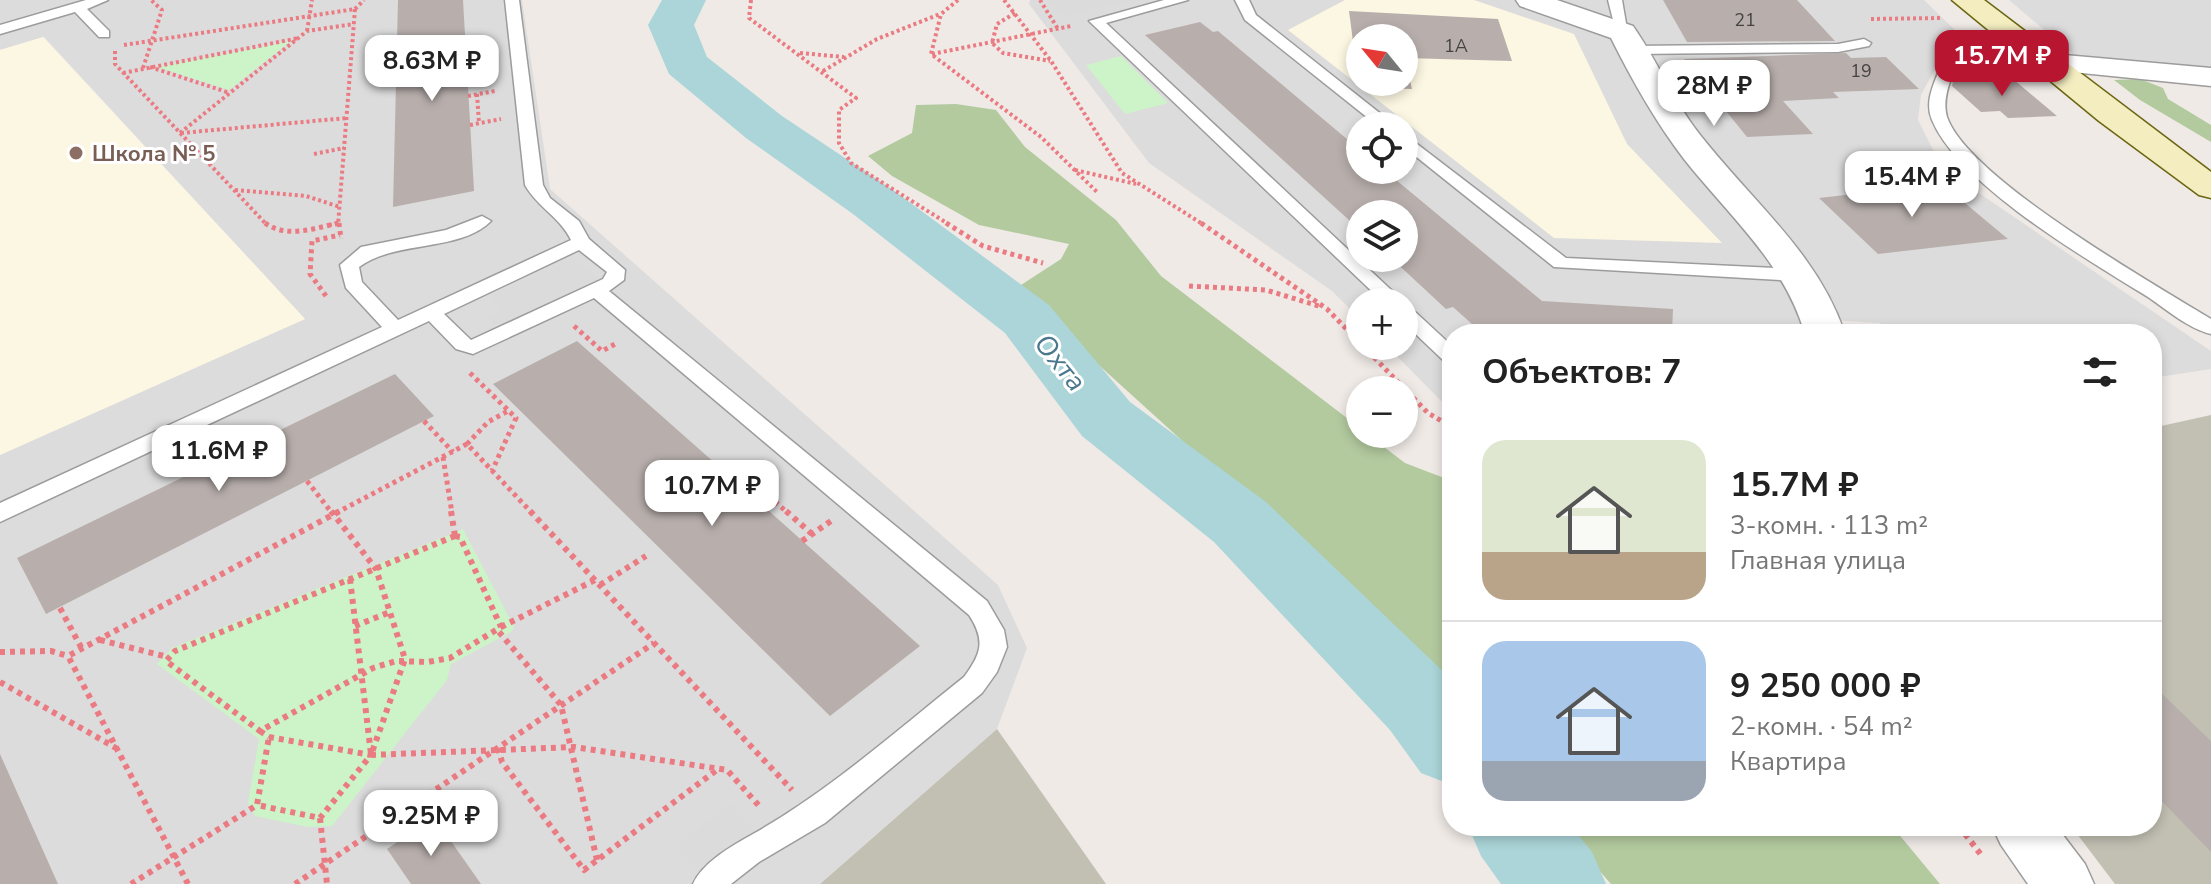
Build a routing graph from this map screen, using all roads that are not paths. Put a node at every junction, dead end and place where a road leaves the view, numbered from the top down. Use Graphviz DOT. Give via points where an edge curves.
graph roads {
  1 [pos="101,0"];
  2 [pos="512,0"];
  3 [pos="1181,0"];
  4 [pos="1242,0"];
  5 [pos="1530,0"];
  6 [pos="78,7"];
  7 [pos="1960,9"];
  8 [pos="0,14"];
  9 [pos="1623,27"];
  10 [pos="6,28"];
  11 [pos="104,34"];
  12 [pos="1864,43"];
  13 [pos="2042,62"];
  14 [pos="2211,77"];
  15 [pos="1370,112"];
  16 [pos="1418,150"];
  17 [pos="2211,188"];
  18 [pos="482,221"];
  19 [pos="581,242"];
  20 [pos="1797,275"];
  21 [pos="1379,288"];
  22 [pos="596,290"];
  23 [pos="431,312"];
  24 [pos="1823,324"];
  25 [pos="1418,325"];
  26 [pos="2211,328"];
  27 [pos="395,329"];
  28 [pos="1442,348"];
  29 [pos="0,513"];
  30 [pos="2028,836"];
  31 [pos="708,884"];
  32 [pos="2064,884"];
  1 -- 6 [label="lane"];
  2 -- 19 [label="lane" via="534,185 543,201 573,225"];
  3 -- 21 [label="lane" via="1096,21"];
  4 -- 15 [label="lane" via="1250,17"];
  5 -- 9 [label="street"];
  6 -- 10 [label="lane"];
  6 -- 11 [label="lane"];
  7 -- 13 [label="main road"];
  8 -- 10 [label="lane"];
  9 -- 12 [label="lane" via="1838,48"];
  9 -- 20 [label="street" via="1658,99"];
  13 -- 14 [label="street"];
  13 -- 17 [label="main road"];
  13 -- 26 [label="lane" via="1991,60 1946,73 1935,97 1940,123 1958,149 1997,185 2093,254"];
  16 -- 20 [label="lane" via="1561,263"];
  18 -- 27 [label="lane" via="451,234 368,251 349,265 353,284"];
  19 -- 22 [label="lane" via="616,270 617,276"];
  19 -- 23 [label="lane"];
  20 -- 24 [label="street"];
  22 -- 23 [label="lane" via="473,347 463,344"];
  22 -- 31 [label="lane" via="978,608 995,631 993,659 973,685 815,814 749,852"];
  23 -- 27 [label="lane"];
  25 -- 28 [label="lane"];
  27 -- 29 [label="lane"];
  30 -- 32 [label="street"];
}
